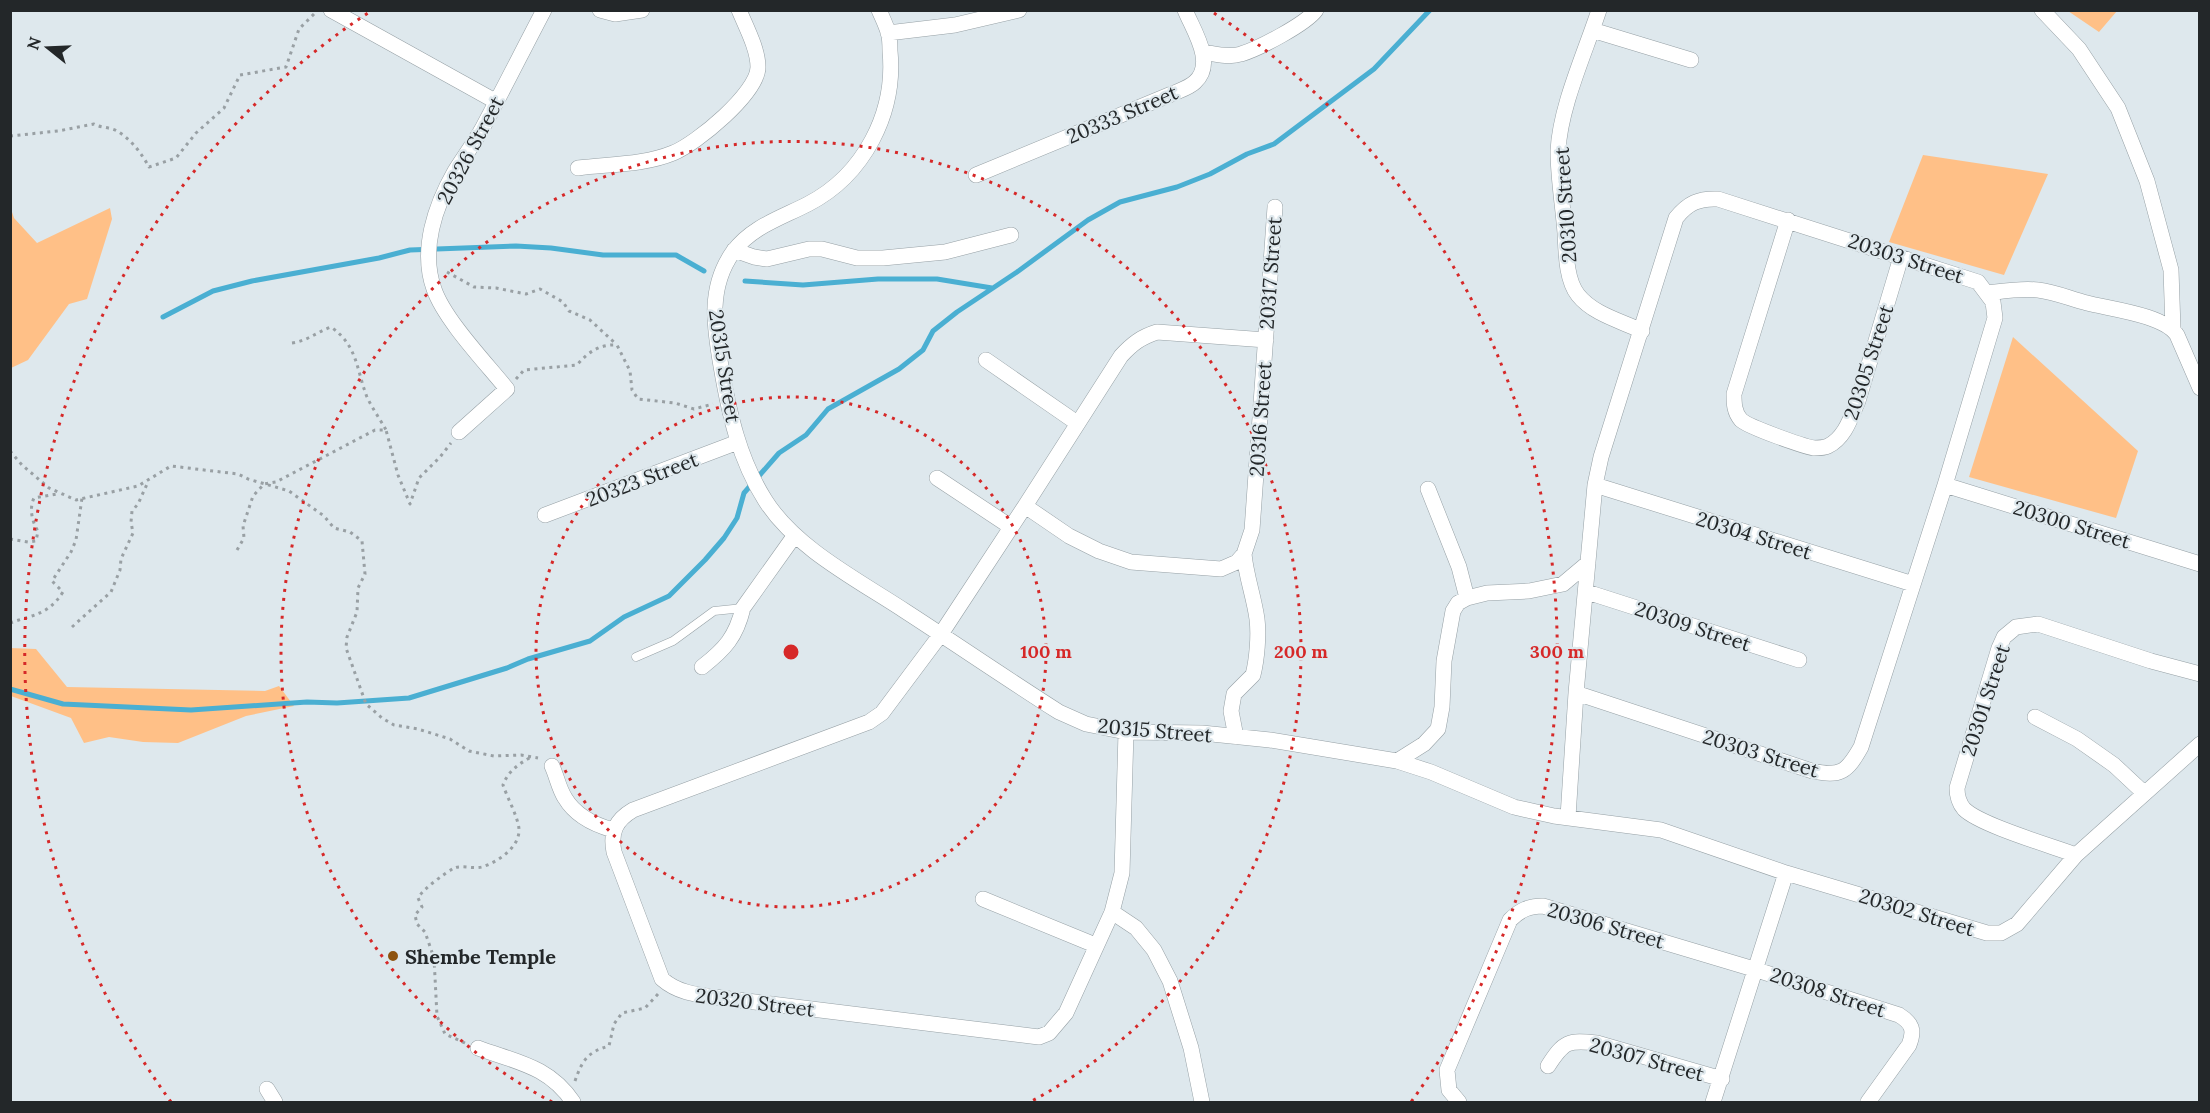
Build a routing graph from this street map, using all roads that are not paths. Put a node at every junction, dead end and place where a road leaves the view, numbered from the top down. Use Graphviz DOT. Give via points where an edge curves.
graph roads {
  1 [pos="331,10"];
  2 [pos="544,10"];
  3 [pos="600,10"];
  4 [pos="642,10"];
  5 [pos="739,10"];
  6 [pos="879,10"];
  7 [pos="1019,10"];
  8 [pos="1185,10"];
  9 [pos="1316,10"];
  10 [pos="1599,10"];
  11 [pos="2042,10"];
  12 [pos="1592,30"];
  13 [pos="888,33"];
  14 [pos="1203,52"];
  15 [pos="1691,60"];
  16 [pos="495,101"];
  17 [pos="578,168"];
  18 [pos="976,175"];
  19 [pos="1275,207"];
  20 [pos="1788,220"];
  21 [pos="1011,235"];
  22 [pos="734,250"];
  23 [pos="1901,257"];
  24 [pos="1988,293"];
  25 [pos="2174,329"];
  26 [pos="1642,331"];
  27 [pos="1266,340"];
  28 [pos="986,360"];
  29 [pos="2199,388"];
  30 [pos="1077,423"];
  31 [pos="459,432"];
  32 [pos="738,442"];
  33 [pos="937,478"];
  34 [pos="1594,485"];
  35 [pos="1945,485"];
  36 [pos="1428,489"];
  37 [pos="1025,506"];
  38 [pos="545,515"];
  39 [pos="1011,527"];
  40 [pos="795,535"];
  41 [pos="1244,554"];
  42 [pos="1588,563"];
  43 [pos="2199,564"];
  44 [pos="1913,584"];
  45 [pos="1587,592"];
  46 [pos="1467,598"];
  47 [pos="743,608"];
  48 [pos="941,634"];
  49 [pos="636,657"];
  50 [pos="1799,660"];
  51 [pos="702,667"];
  52 [pos="2199,674"];
  53 [pos="1576,693"];
  54 [pos="2035,717"];
  55 [pos="1126,732"];
  56 [pos="1236,737"];
  57 [pos="2199,744"];
  58 [pos="1397,760"];
  59 [pos="552,766"];
  60 [pos="2145,793"];
  61 [pos="1568,817"];
  62 [pos="613,830"];
  63 [pos="2076,855"];
  64 [pos="1786,873"];
  65 [pos="983,899"];
  66 [pos="1112,912"];
  67 [pos="1095,945"];
  68 [pos="1757,970"];
  69 [pos="478,1048"];
  70 [pos="1548,1066"];
  71 [pos="1722,1079"];
  72 [pos="573,1102"];
  73 [pos="1202,1102"];
  74 [pos="1459,1102"];
  75 [pos="1713,1102"];
  76 [pos="1868,1102"];
  1 -- 16 [label="street"];
  2 -- 16 [label="street, 20326 Street"];
  3 -- 4 [label="street" via="615,14"];
  5 -- 17 [label="street" via="758,66 755,80 737,104 674,153"];
  6 -- 13 [label="street, 20315 Street"];
  7 -- 13 [label="street" via="955,25"];
  8 -- 14 [label="street"];
  9 -- 14 [label="street" via="1288,31 1240,55"];
  10 -- 12 [label="street, 20310 Street"];
  11 -- 25 [label="street" via="2079,49 2118,108 2147,181 2171,270"];
  12 -- 15 [label="street"];
  12 -- 26 [label="street, 20310 Street" via="1565,112 1558,151 1566,252 1576,293 1584,302"];
  13 -- 22 [label="street, 20315 Street" via="892,69 889,91 884,116 871,145 840,182 747,236"];
  14 -- 18 [label="street, 20333 Street" via="1203,68 1194,83"];
  16 -- 31 [label="street, 20326 Street" via="454,172 429,243 431,279 442,308 507,389"];
  19 -- 27 [label="street, 20317 Street"];
  20 -- 23 [label="street, 20303 Street"];
  20 -- 23 [label="street, 20305 Street" via="1734,394 1735,407 1737,415 1749,426 1814,448 1832,444 1849,422"];
  20 -- 26 [label="street, 20303 Street" via="1718,199 1706,198 1685,207 1676,218"];
  21 -- 22 [label="street" via="945,252 883,258 857,258 809,249 767,259"];
  22 -- 32 [label="street, 20315 Street" via="719,277 714,301 716,335"];
  23 -- 24 [label="street, 20303 Street" via="1978,282"];
  24 -- 25 [label="street" via="2041,291 2154,320"];
  24 -- 35 [label="street, 20303 Street" via="1995,318"];
  25 -- 29 [label="street"];
  26 -- 34 [label="street, 20303 Street"];
  27 -- 30 [label="street, 20316 Street" via="1167,332 1144,336 1121,356"];
  27 -- 41 [label="street, 20316 Street" via="1252,530"];
  28 -- 30 [label="street"];
  30 -- 37 [label="street, 20316 Street"];
  32 -- 38 [label="street, 20323 Street"];
  32 -- 40 [label="street, 20315 Street" via="763,496"];
  33 -- 39 [label="street"];
  34 -- 42 [label="street, 20303 Street"];
  34 -- 44 [label="street, 20304 Street"];
  35 -- 43 [label="street, 20300 Street"];
  35 -- 44 [label="street, 20303 Street"];
  36 -- 46 [label="street"];
  37 -- 39 [label="street, 20316 Street"];
  37 -- 41 [label="street" via="1069,536 1131,562 1221,569"];
  39 -- 48 [label="street, 20316 Street"];
  40 -- 47 [label="street"];
  40 -- 48 [label="street, 20315 Street"];
  41 -- 56 [label="street" via="1257,636 1253,675 1234,693 1231,711"];
  42 -- 45 [label="street, 20303 Street"];
  42 -- 46 [label="street" via="1563,584"];
  44 -- 53 [label="street, 20303 Street" via="1862,747 1842,772 1812,771"];
  45 -- 50 [label="street, 20309 Street"];
  45 -- 53 [label="street, 20303 Street"];
  46 -- 58 [label="street" via="1453,611 1438,729 1424,744"];
  47 -- 49 [label="lane" via="714,612 673,640"];
  47 -- 51 [label="street" via="725,649"];
  48 -- 55 [label="street, 20315 Street" via="1059,712 1086,724"];
  48 -- 62 [label="street" via="882,714 869,722 633,810"];
  52 -- 63 [label="street, 20301 Street" via="2038,624 2016,627 2004,637 1957,788 1959,803 1966,811 2002,829"];
  53 -- 61 [label="street, 20303 Street"];
  54 -- 60 [label="street" via="2077,739"];
  55 -- 56 [label="street, 20315 Street"];
  55 -- 66 [label="street, 20320 Street" via="1122,873"];
  56 -- 58 [label="street, 20315 Street"];
  57 -- 60 [label="street, 20302 Street"];
  58 -- 61 [label="street, 20315 Street" via="1514,807"];
  59 -- 62 [label="street" via="561,791 573,808"];
  60 -- 63 [label="street, 20302 Street"];
  61 -- 64 [label="street, 20302 Street" via="1661,830"];
  62 -- 67 [label="street, 20320 Street" via="614,852 662,979 687,993 1039,1037 1057,1026 1066,1013"];
  63 -- 64 [label="street, 20302 Street" via="2017,924 2001,933 1987,933"];
  64 -- 68 [label="street"];
  65 -- 67 [label="street"];
  66 -- 67 [label="street, 20320 Street"];
  66 -- 73 [label="street" via="1136,928 1154,950 1170,981 1191,1048"];
  68 -- 71 [label="street"];
  68 -- 74 [label="street, 20306 Street" via="1557,908 1525,909 1510,920 1447,1070 1449,1090"];
  68 -- 76 [label="street, 20308 Street" via="1885,1009 1908,1020 1913,1028 1909,1045"];
  69 -- 72 [label="street" via="544,1072"];
  70 -- 71 [label="street, 20307 Street" via="1567,1042 1580,1041"];
  71 -- 75 [label="street"];
}
